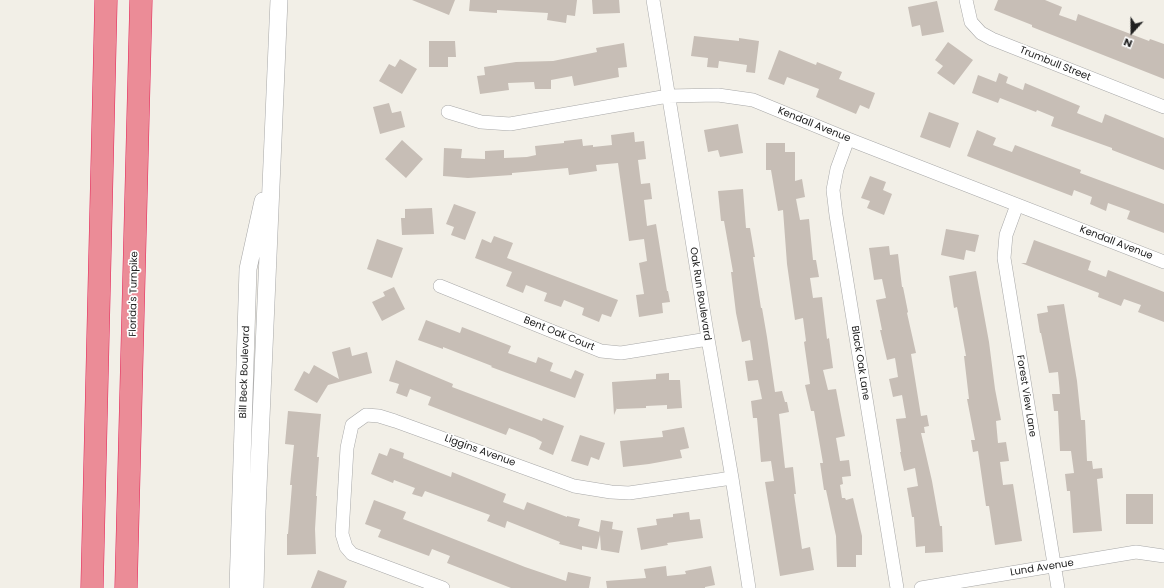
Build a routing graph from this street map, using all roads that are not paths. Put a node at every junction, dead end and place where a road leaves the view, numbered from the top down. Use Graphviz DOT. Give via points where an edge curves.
graph roads {
  1 [pos="106,0"];
  2 [pos="141,0"];
  3 [pos="280,0"];
  4 [pos="653,0"];
  5 [pos="966,0"];
  6 [pos="668,96"];
  7 [pos="1164,107"];
  8 [pos="448,112"];
  9 [pos="848,139"];
  10 [pos="273,158"];
  11 [pos="1017,205"];
  12 [pos="1164,262"];
  13 [pos="440,286"];
  14 [pos="708,339"];
  15 [pos="732,478"];
  16 [pos="1164,556"];
  17 [pos="1054,566"];
  18 [pos="92,588"];
  19 [pos="126,588"];
  20 [pos="238,588"];
  21 [pos="255,588"];
  22 [pos="443,588"];
  23 [pos="749,588"];
  24 [pos="897,588"];
  25 [pos="921,588"];
  26 [pos="1058,588"];
  1 -- 18 [label="highway"];
  2 -- 19 [label="highway, Florida's Turnpike"];
  3 -- 10 [label="street, Bill Beck Boulevard"];
  4 -- 6 [label="street, Oak Run Boulevard"];
  5 -- 7 [label="street, Trumbull Street" via="971,22 992,40"];
  6 -- 8 [label="street, Kendall Avenue" via="510,124 481,122"];
  6 -- 9 [label="street, Kendall Avenue" via="718,94 753,100"];
  6 -- 14 [label="street, Oak Run Boulevard"];
  9 -- 11 [label="street, Kendall Avenue"];
  9 -- 24 [label="street, Black Oak Lane" via="837,169 833,190"];
  10 -- 20 [label="street, Bill Beck Boulevard" via="248,269"];
  10 -- 21 [label="street, Bill Beck Boulevard"];
  11 -- 12 [label="street, Kendall Avenue"];
  11 -- 17 [label="street, Forest View Lane" via="1006,235 1004,258"];
  13 -- 14 [label="street, Bent Oak Court" via="601,351 621,353"];
  14 -- 15 [label="street, Oak Run Boulevard"];
  15 -- 22 [label="street, Liggins Avenue" via="629,494 574,486 396,421 366,415 352,425 347,448 342,534 346,547 352,554"];
  15 -- 23 [label="street, Oak Run Boulevard"];
  16 -- 17 [label="street, Lund Avenue" via="1136,552"];
  17 -- 25 [label="street, Lund Avenue"];
  17 -- 26 [label="street, Forest View Lane"];
}
